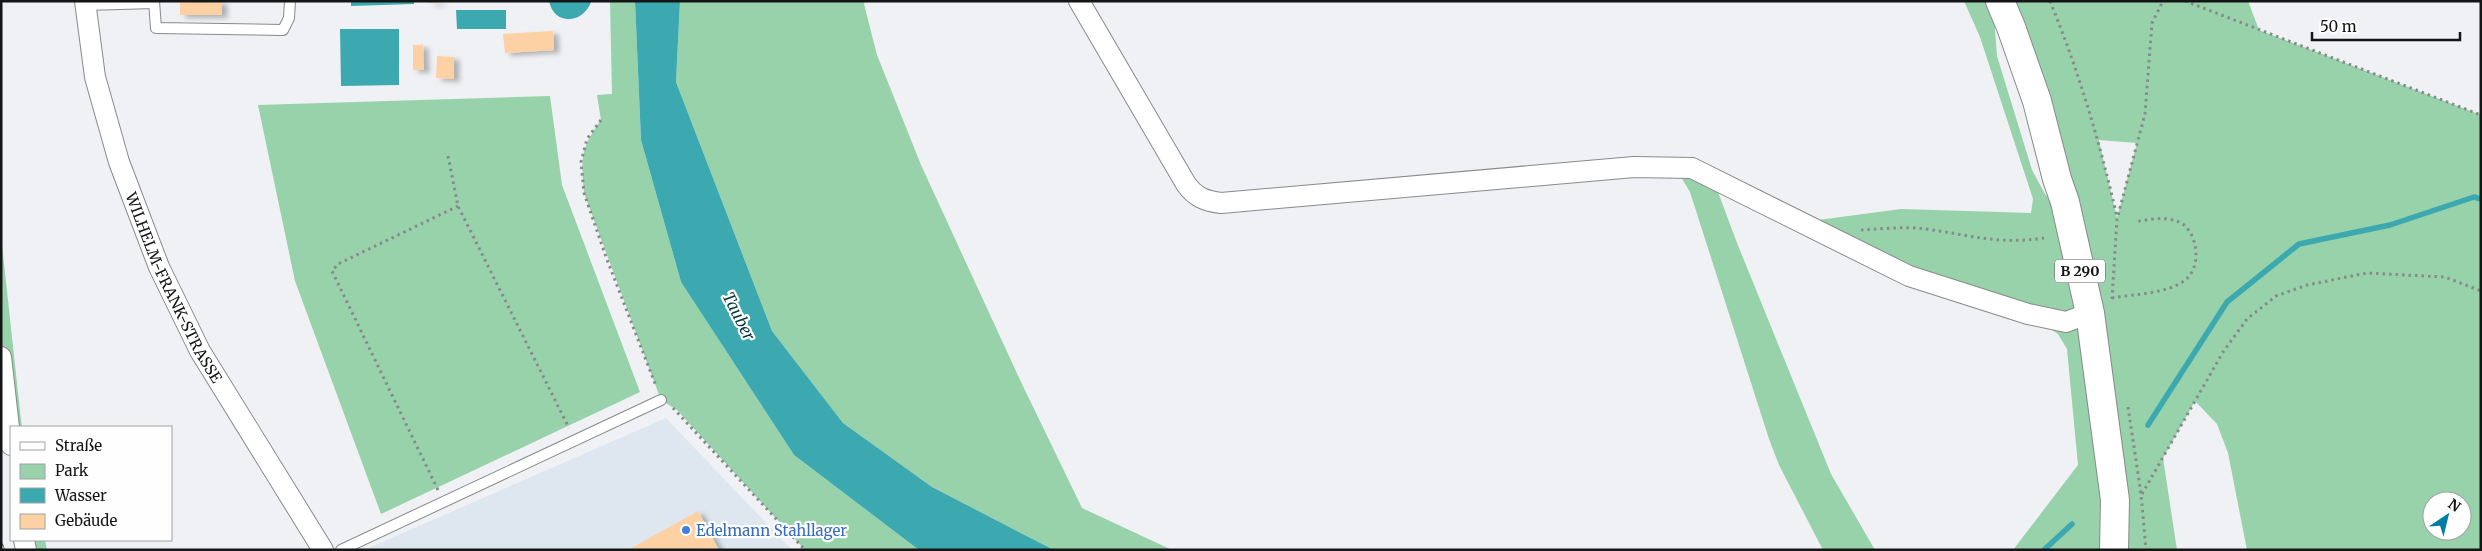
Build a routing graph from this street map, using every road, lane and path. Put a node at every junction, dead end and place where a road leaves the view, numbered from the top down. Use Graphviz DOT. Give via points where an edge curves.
graph roads {
  1 [pos="290,1"];
  2 [pos="1079,1"];
  3 [pos="2000,1"];
  4 [pos="2050,1"];
  5 [pos="2164,1"];
  6 [pos="2185,1"];
  7 [pos="154,2"];
  8 [pos="85,3"];
  9 [pos="2481,114"];
  10 [pos="600,120"];
  11 [pos="448,156"];
  12 [pos="458,206"];
  13 [pos="2117,219"];
  14 [pos="2135,222"];
  15 [pos="1858,230"];
  16 [pos="2044,238"];
  17 [pos="2481,290"];
  18 [pos="2090,313"];
  19 [pos="1,357"];
  20 [pos="661,400"];
  21 [pos="10,436"];
  22 [pos="574,440"];
  23 [pos="2141,494"];
  24 [pos="444,501"];
  25 [pos="323,550"];
  26 [pos="341,550"];
  27 [pos="805,550"];
  28 [pos="2114,550"];
  1 -- 7 [label="lane" via="289,18 283,30 156,28"];
  2 -- 18 [label="street" via="1186,184 1201,199 1221,203 1634,168 1692,168 1909,276 2028,314 2066,322"];
  3 -- 18 [label="main road, B 290" via="2037,101 2065,202"];
  4 -- 13 [label="path" via="2099,140"];
  5 -- 13 [label="path" via="2152,24 2145,114"];
  6 -- 9 [label="path"];
  7 -- 8 [label="lane"];
  8 -- 25 [label="street, WILHELM-FRANK-STRASSE" via="95,77 119,162 159,267 200,351"];
  10 -- 20 [label="path" via="587,139 581,162 584,193"];
  11 -- 12 [label="path"];
  12 -- 22 [label="path"];
  12 -- 24 [label="path" via="338,264 332,271"];
  13 -- 14 [label="path" via="2112,298 2166,288 2185,280 2195,265 2196,244 2184,226 2170,219"];
  15 -- 16 [label="path" via="1924,229 1974,239 2019,242"];
  17 -- 23 [label="path" via="2446,276 2367,273 2307,285 2276,296 2247,319 2223,352"];
  18 -- 28 [label="main road, B 290" via="2116,500"];
  19 -- 21 [label="street"];
  20 -- 22 [label="lane"];
  20 -- 27 [label="path" via="677,410"];
  22 -- 24 [label="lane"];
  24 -- 26 [label="lane"];
}
